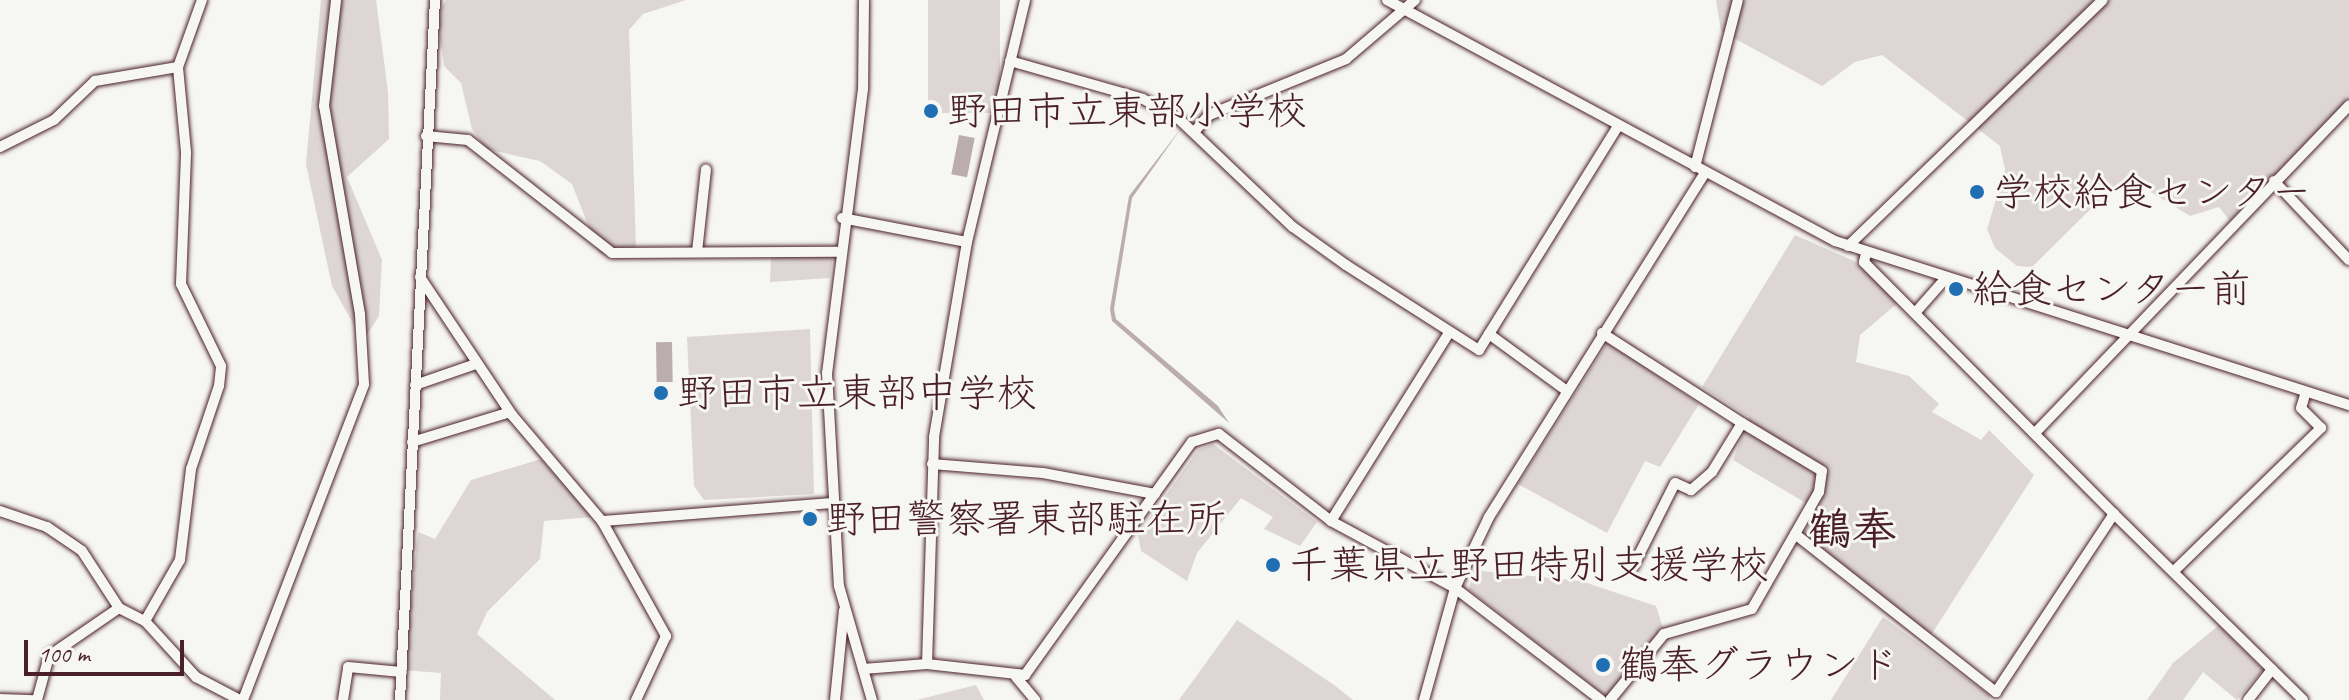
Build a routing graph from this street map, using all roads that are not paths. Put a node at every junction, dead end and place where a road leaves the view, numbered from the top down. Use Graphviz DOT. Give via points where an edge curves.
graph roads {
  1 [pos="202,0"];
  2 [pos="336,0"];
  3 [pos="435,0"];
  4 [pos="864,0"];
  5 [pos="1025,0"];
  6 [pos="1387,0"];
  7 [pos="1738,0"];
  8 [pos="2103,0"];
  9 [pos="1412,5"];
  10 [pos="1010,61"];
  11 [pos="178,67"];
  12 [pos="2349,105"];
  13 [pos="1618,126"];
  14 [pos="1195,131"];
  15 [pos="426,136"];
  16 [pos="0,147"];
  17 [pos="706,169"];
  18 [pos="1700,170"];
  19 [pos="2274,181"];
  20 [pos="842,218"];
  21 [pos="967,242"];
  22 [pos="1848,246"];
  23 [pos="697,252"];
  24 [pos="838,252"];
  25 [pos="1866,253"];
  26 [pos="2349,260"];
  27 [pos="419,276"];
  28 [pos="1946,278"];
  29 [pos="1915,313"];
  30 [pos="1449,333"];
  31 [pos="1602,333"];
  32 [pos="1489,334"];
  33 [pos="2128,334"];
  34 [pos="476,364"];
  35 [pos="415,385"];
  36 [pos="1567,391"];
  37 [pos="2305,395"];
  38 [pos="2349,405"];
  39 [pos="510,412"];
  40 [pos="1742,423"];
  41 [pos="2035,433"];
  42 [pos="412,442"];
  43 [pos="932,464"];
  44 [pos="1155,494"];
  45 [pos="833,503"];
  46 [pos="0,511"];
  47 [pos="2114,514"];
  48 [pos="602,521"];
  49 [pos="1331,521"];
  50 [pos="1795,534"];
  51 [pos="1633,567"];
  52 [pos="2175,570"];
  53 [pos="1455,588"];
  54 [pos="119,608"];
  55 [pos="844,608"];
  56 [pos="145,621"];
  57 [pos="927,664"];
  58 [pos="863,669"];
  59 [pos="2272,669"];
  60 [pos="402,672"];
  61 [pos="1016,677"];
  62 [pos="0,699"];
  63 [pos="35,700"];
  64 [pos="241,700"];
  65 [pos="343,700"];
  66 [pos="400,700"];
  67 [pos="636,700"];
  68 [pos="835,700"];
  69 [pos="872,700"];
  70 [pos="1035,700"];
  71 [pos="1424,700"];
  72 [pos="1601,700"];
  73 [pos="1610,700"];
  74 [pos="2248,700"];
  75 [pos="2303,700"];
  1 -- 11 [label="street"];
  2 -- 64 [label="street" via="324,106 360,314 364,384"];
  3 -- 15 [label="street"];
  4 -- 20 [label="street" via="863,89"];
  5 -- 10 [label="street"];
  6 -- 9 [label="street"];
  7 -- 18 [label="street"];
  8 -- 22 [label="street"];
  9 -- 13 [label="street"];
  9 -- 14 [label="street" via="1346,59 1209,115"];
  10 -- 14 [label="street" via="1143,99"];
  10 -- 21 [label="street"];
  11 -- 16 [label="street" via="95,81 54,120"];
  11 -- 56 [label="street" via="186,152 181,284 221,366 191,469 180,560"];
  12 -- 19 [label="street"];
  13 -- 18 [label="street"];
  13 -- 32 [label="street"];
  14 -- 30 [label="street" via="1293,227"];
  15 -- 23 [label="street" via="468,140 612,253"];
  15 -- 27 [label="street"];
  17 -- 23 [label="street"];
  18 -- 22 [label="street"];
  18 -- 31 [label="street"];
  19 -- 26 [label="street"];
  19 -- 33 [label="street"];
  20 -- 21 [label="street"];
  20 -- 24 [label="street"];
  21 -- 43 [label="street"];
  22 -- 25 [label="street"];
  23 -- 24 [label="street"];
  24 -- 45 [label="street" via="827,373"];
  25 -- 28 [label="street"];
  25 -- 29 [label="street" via="1864,262"];
  27 -- 34 [label="street"];
  27 -- 35 [label="street"];
  28 -- 29 [label="street"];
  28 -- 33 [label="street"];
  29 -- 41 [label="street"];
  30 -- 32 [label="street" via="1479,350"];
  30 -- 49 [label="street"];
  31 -- 36 [label="street"];
  31 -- 40 [label="street"];
  32 -- 36 [label="street"];
  33 -- 37 [label="street"];
  33 -- 41 [label="street"];
  34 -- 35 [label="street"];
  34 -- 39 [label="street"];
  35 -- 42 [label="street"];
  36 -- 53 [label="street"];
  37 -- 38 [label="street"];
  37 -- 52 [label="street" via="2301,408 2321,428"];
  39 -- 42 [label="street"];
  39 -- 48 [label="street"];
  40 -- 50 [label="street" via="1822,471"];
  40 -- 51 [label="street" via="1712,472 1691,490 1675,483"];
  41 -- 47 [label="street"];
  42 -- 60 [label="street"];
  43 -- 44 [label="street" via="1059,475"];
  43 -- 57 [label="street"];
  44 -- 49 [label="street" via="1192,442 1219,434"];
  44 -- 61 [label="street" via="1035,666"];
  45 -- 48 [label="street"];
  45 -- 55 [label="street"];
  46 -- 54 [label="street" via="47,527 82,551"];
  47 -- 50 [label="street" via="1996,692"];
  47 -- 52 [label="street"];
  48 -- 67 [label="street" via="666,636"];
  49 -- 53 [label="street"];
  50 -- 73 [label="street" via="1752,609 1664,634"];
  52 -- 59 [label="street"];
  53 -- 71 [label="street"];
  53 -- 72 [label="street"];
  54 -- 56 [label="street"];
  54 -- 63 [label="street" via="49,656"];
  55 -- 58 [label="street"];
  55 -- 68 [label="street"];
  56 -- 64 [label="street" via="196,677"];
  57 -- 58 [label="street"];
  57 -- 61 [label="street"];
  58 -- 69 [label="street"];
  59 -- 74 [label="street"];
  59 -- 75 [label="street"];
  60 -- 65 [label="street" via="348,667"];
  60 -- 66 [label="street"];
  61 -- 70 [label="street"];
  62 -- 63 [label="street"];
}
